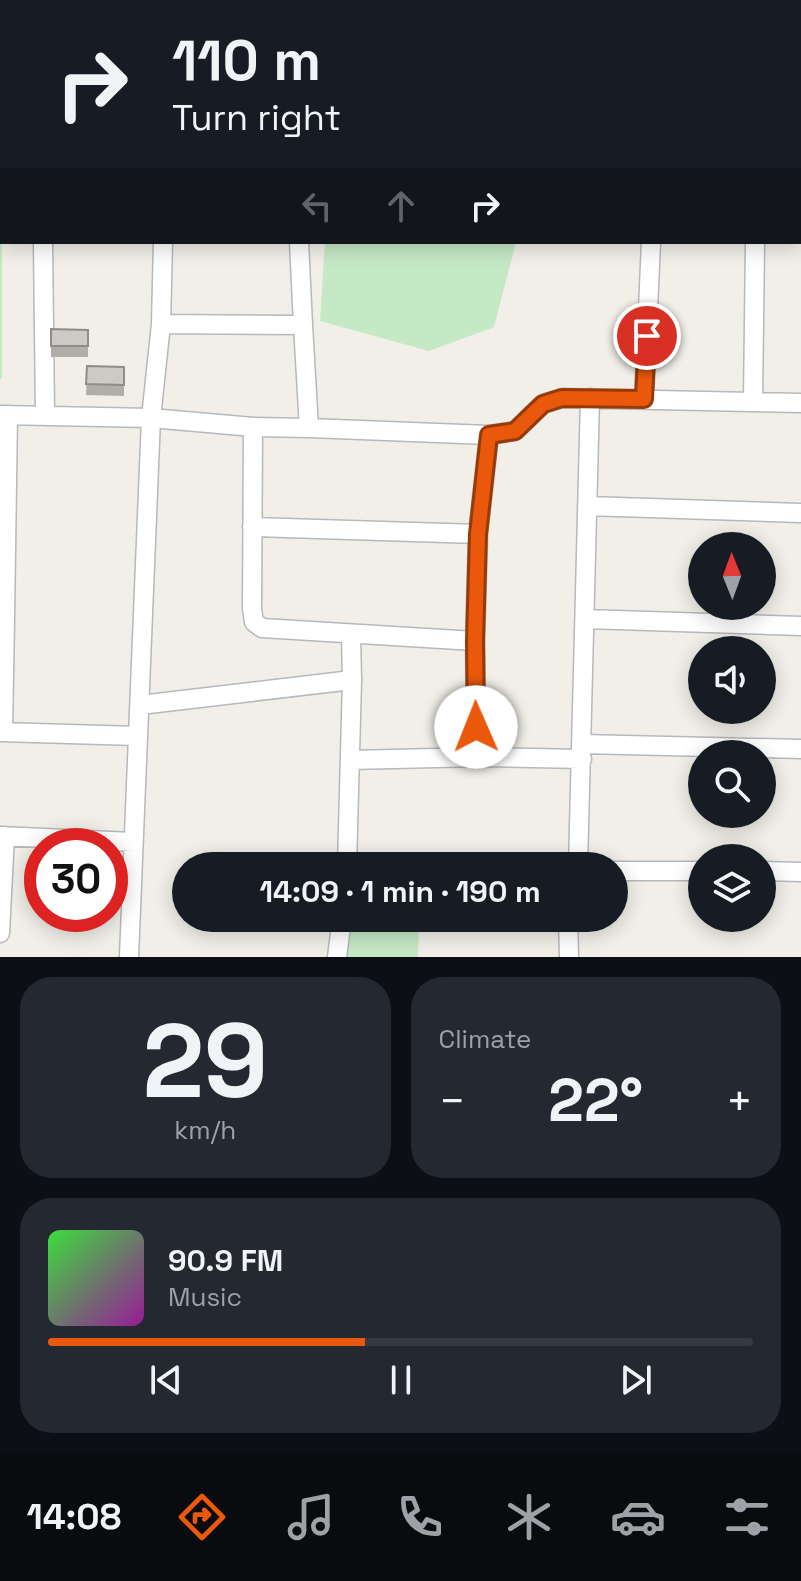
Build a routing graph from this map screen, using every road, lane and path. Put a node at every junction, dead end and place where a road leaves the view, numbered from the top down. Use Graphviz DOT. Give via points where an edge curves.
graph roads {
  1 [pos="43,244"];
  2 [pos="163,244"];
  3 [pos="299,244"];
  4 [pos="651,244"];
  5 [pos="755,244"];
  6 [pos="161,324"];
  7 [pos="303,325"];
  8 [pos="590,398"];
  9 [pos="644,399"];
  10 [pos="753,402"];
  11 [pos="801,403"];
  12 [pos="4,415"];
  13 [pos="45,415"];
  14 [pos="151,418"];
  15 [pos="253,427"];
  16 [pos="309,428"];
  17 [pos="489,435"];
  18 [pos="587,506"];
  19 [pos="801,513"];
  20 [pos="252,527"];
  21 [pos="478,534"];
  22 [pos="3,618"];
  23 [pos="585,619"];
  24 [pos="801,626"];
  25 [pos="351,634"];
  26 [pos="475,641"];
  27 [pos="352,680"];
  28 [pos="140,705"];
  29 [pos="2,732"];
  30 [pos="137,736"];
  31 [pos="801,749"];
  32 [pos="582,751"];
  33 [pos="479,757"];
  34 [pos="350,760"];
  35 [pos="3,836"];
  36 [pos="133,842"];
  37 [pos="347,852"];
  38 [pos="578,852"];
  39 [pos="628,871"];
  40 [pos="688,871"];
  41 [pos="776,871"];
  42 [pos="801,872"];
  43 [pos="340,932"];
  44 [pos="568,932"];
  45 [pos="0,933"];
  46 [pos="129,957"];
  47 [pos="337,957"];
  48 [pos="569,957"];
  1 -- 13 [label="street"];
  2 -- 6 [label="street"];
  3 -- 7 [label="street"];
  4 -- 9 [label="street"];
  5 -- 10 [label="street"];
  6 -- 7 [label="street"];
  6 -- 14 [label="street"];
  7 -- 16 [label="street"];
  8 -- 9 [label="street"];
  8 -- 17 [label="street" via="543,404 515,431"];
  8 -- 18 [label="street"];
  9 -- 10 [label="street"];
  10 -- 11 [label="street"];
  12 -- 13 [label="street"];
  12 -- 22 [label="street"];
  13 -- 14 [label="street"];
  14 -- 15 [label="street"];
  14 -- 28 [label="street"];
  15 -- 16 [label="street"];
  15 -- 20 [label="street"];
  16 -- 17 [label="street"];
  17 -- 21 [label="street"];
  18 -- 19 [label="street"];
  18 -- 23 [label="street"];
  20 -- 21 [label="street"];
  20 -- 25 [label="street" via="254,622 262,628"];
  21 -- 26 [label="street"];
  22 -- 29 [label="street"];
  23 -- 24 [label="street"];
  23 -- 32 [label="street"];
  25 -- 26 [label="street"];
  25 -- 27 [label="street"];
  26 -- 33 [label="street"];
  27 -- 28 [label="street"];
  27 -- 34 [label="street"];
  28 -- 30 [label="street"];
  29 -- 30 [label="street"];
  30 -- 36 [label="street"];
  31 -- 32 [label="street"];
  32 -- 33 [label="street"];
  32 -- 38 [label="street"];
  33 -- 34 [label="street"];
  34 -- 37 [label="street"];
  35 -- 36 [label="street"];
  35 -- 45 [label="street"];
  36 -- 46 [label="street"];
  39 -- 40 [label="street"];
  41 -- 42 [label="street"];
  43 -- 47 [label="street"];
  44 -- 48 [label="street"];
}
